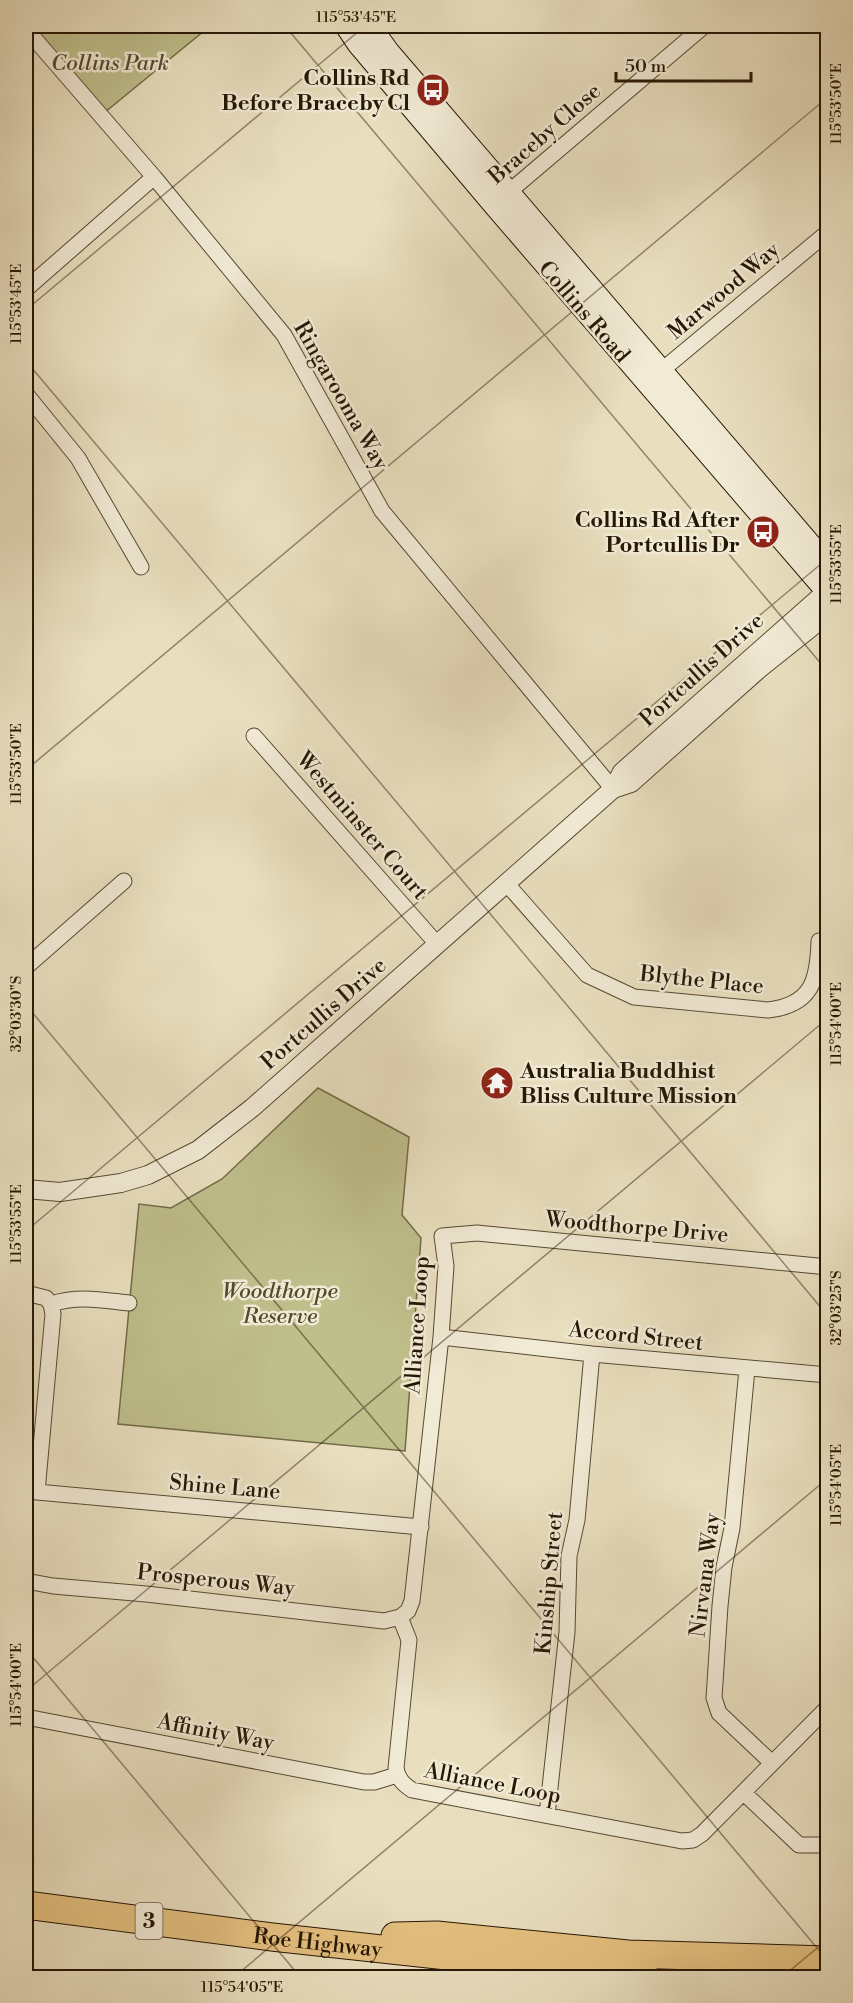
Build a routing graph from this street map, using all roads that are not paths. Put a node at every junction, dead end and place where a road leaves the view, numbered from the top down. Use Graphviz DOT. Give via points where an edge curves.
graph roads {
  1 [pos="346,26"];
  2 [pos="370,26"];
  3 [pos="704,26"];
  4 [pos="26,29"];
  5 [pos="154,177"];
  6 [pos="501,199"];
  7 [pos="828,232"];
  8 [pos="26,289"];
  9 [pos="654,377"];
  10 [pos="26,394"];
  11 [pos="828,565"];
  12 [pos="141,567"];
  13 [pos="827,591"];
  14 [pos="828,614"];
  15 [pos="255,736"];
  16 [pos="613,789"];
  17 [pos="124,881"];
  18 [pos="506,884"];
  19 [pos="819,941"];
  20 [pos="437,944"];
  21 [pos="26,968"];
  22 [pos="26,1189"];
  23 [pos="442,1236"];
  24 [pos="828,1267"];
  25 [pos="26,1293"];
  26 [pos="129,1303"];
  27 [pos="51,1304"];
  28 [pos="441,1337"];
  29 [pos="592,1354"];
  30 [pos="747,1369"];
  31 [pos="828,1375"];
  32 [pos="31,1491"];
  33 [pos="421,1527"];
  34 [pos="26,1581"];
  35 [pos="400,1617"];
  36 [pos="828,1707"];
  37 [pos="26,1717"];
  38 [pos="772,1763"];
  39 [pos="398,1775"];
  40 [pos="744,1793"];
  41 [pos="547,1815"];
  42 [pos="828,1845"];
  43 [pos="26,1905"];
  44 [pos="272,1937"];
  45 [pos="828,1960"];
  46 [pos="647,1977"];
  1 -- 6 [label="main road, Collins Road" via="358,44"];
  2 -- 6 [label="main road, Collins Road"];
  3 -- 6 [label="street, Braceby Close"];
  4 -- 5 [label="street, Ringarooma Way"];
  5 -- 8 [label="street"];
  5 -- 16 [label="street, Ringarooma Way" via="284,335 382,511"];
  6 -- 9 [label="main road, Collins Road"];
  7 -- 9 [label="street, Marwood Way"];
  9 -- 11 [label="main road, Collins Road"];
  9 -- 13 [label="main road, Collins Road"];
  10 -- 12 [label="street" via="78,458"];
  13 -- 16 [label="street, Portcullis Drive" via="622,772"];
  14 -- 16 [label="street, Portcullis Drive" via="759,669 631,783"];
  15 -- 20 [label="street, Westminster Court"];
  16 -- 18 [label="street, Portcullis Drive"];
  17 -- 21 [label="street"];
  18 -- 19 [label="street, Blythe Place" via="587,975 634,997 768,1010 782,1008 795,1004 813,982"];
  18 -- 20 [label="street, Portcullis Drive"];
  20 -- 22 [label="street, Portcullis Drive" via="252,1108 198,1150 148,1175 121,1183 60,1192"];
  23 -- 24 [label="street, Woodthorpe Drive" via="477,1233"];
  23 -- 28 [label="street, Alliance Loop" via="446,1266"];
  25 -- 27 [label="street" via="46,1298"];
  26 -- 27 [label="street" via="76,1298"];
  27 -- 32 [label="street" via="53,1314"];
  28 -- 29 [label="street, Accord Street"];
  28 -- 33 [label="street, Alliance Loop"];
  29 -- 30 [label="street, Accord Street"];
  29 -- 41 [label="street, Kinship Street" via="577,1520 569,1556 567,1632"];
  30 -- 31 [label="street, Accord Street"];
  30 -- 38 [label="street, Nirvana Way" via="732,1528 720,1606 714,1698 719,1713"];
  32 -- 33 [label="street, Shine Lane"];
  33 -- 35 [label="street, Alliance Loop" via="412,1601"];
  34 -- 35 [label="street, Prosperous Way" via="384,1621"];
  35 -- 39 [label="street, Alliance Loop" via="409,1640"];
  36 -- 38 [label="street, Alliance Loop"];
  37 -- 39 [label="street, Affinity Way" via="364,1782"];
  38 -- 40 [label="street, Alliance Loop"];
  39 -- 41 [label="street, Alliance Loop" via="412,1790"];
  40 -- 41 [label="street, Alliance Loop" via="693,1840"];
  40 -- 42 [label="street" via="799,1845"];
  43 -- 44 [label="highway, Roe Highway / 3"];
  44 -- 45 [label="highway" via="437,1935 628,1954"];
  44 -- 46 [label="highway, Roe Highway / 3"];
}
